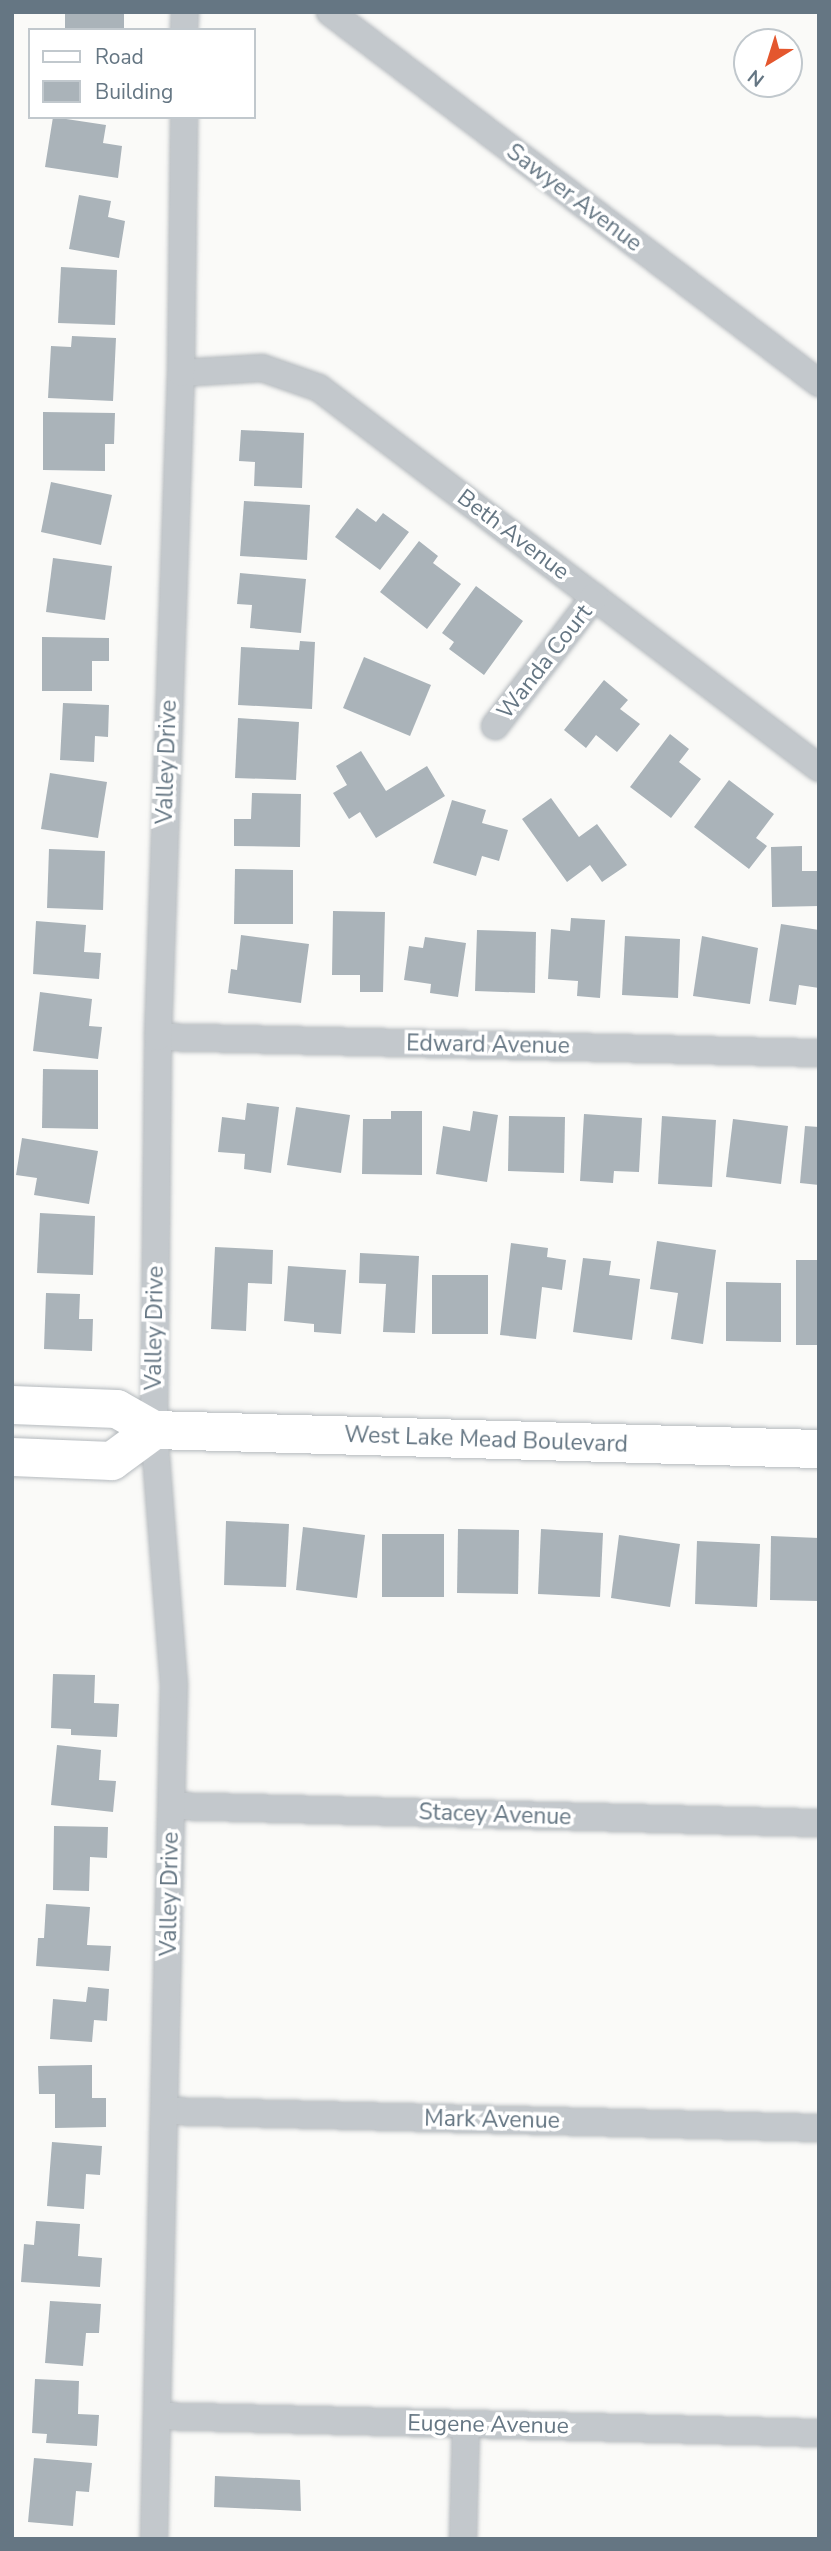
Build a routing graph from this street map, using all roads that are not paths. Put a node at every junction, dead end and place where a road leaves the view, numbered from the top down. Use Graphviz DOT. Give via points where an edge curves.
graph roads {
  1 [pos="330,12"];
  2 [pos="184,119"];
  3 [pos="181,373"];
  4 [pos="819,383"];
  5 [pos="594,597"];
  6 [pos="495,726"];
  7 [pos="819,768"];
  8 [pos="158,1037"];
  9 [pos="819,1053"];
  10 [pos="12,1405"];
  11 [pos="154,1430"];
  12 [pos="819,1449"];
  13 [pos="12,1457"];
  14 [pos="172,1806"];
  15 [pos="819,1823"];
  16 [pos="165,2111"];
  17 [pos="819,2128"];
  18 [pos="157,2416"];
  19 [pos="466,2424"];
  20 [pos="819,2432"];
  21 [pos="154,2539"];
  22 [pos="463,2539"];
  1 -- 4 [label="street, Sawyer Avenue"];
  2 -- 3 [label="street, Valley Drive"];
  3 -- 5 [label="street, Beth Avenue" via="262,368 319,388"];
  3 -- 8 [label="street, Valley Drive"];
  5 -- 6 [label="street, Wanda Court"];
  5 -- 7 [label="street, Beth Avenue"];
  8 -- 9 [label="street, Edward Avenue"];
  8 -- 11 [label="street, Valley Drive"];
  10 -- 11 [label="main road, West Lake Mead Boulevard" via="117,1409"];
  11 -- 12 [label="main road, West Lake Mead Boulevard"];
  11 -- 13 [label="main road" via="112,1461"];
  11 -- 14 [label="street, Valley Drive" via="174,1685"];
  14 -- 15 [label="street, Stacey Avenue"];
  14 -- 16 [label="street, Valley Drive"];
  16 -- 17 [label="street, Mark Avenue"];
  16 -- 18 [label="street, Valley Drive"];
  18 -- 19 [label="street, Eugene Avenue"];
  18 -- 21 [label="street, Valley Drive"];
  19 -- 20 [label="street, Eugene Avenue"];
  19 -- 22 [label="street"];
}
